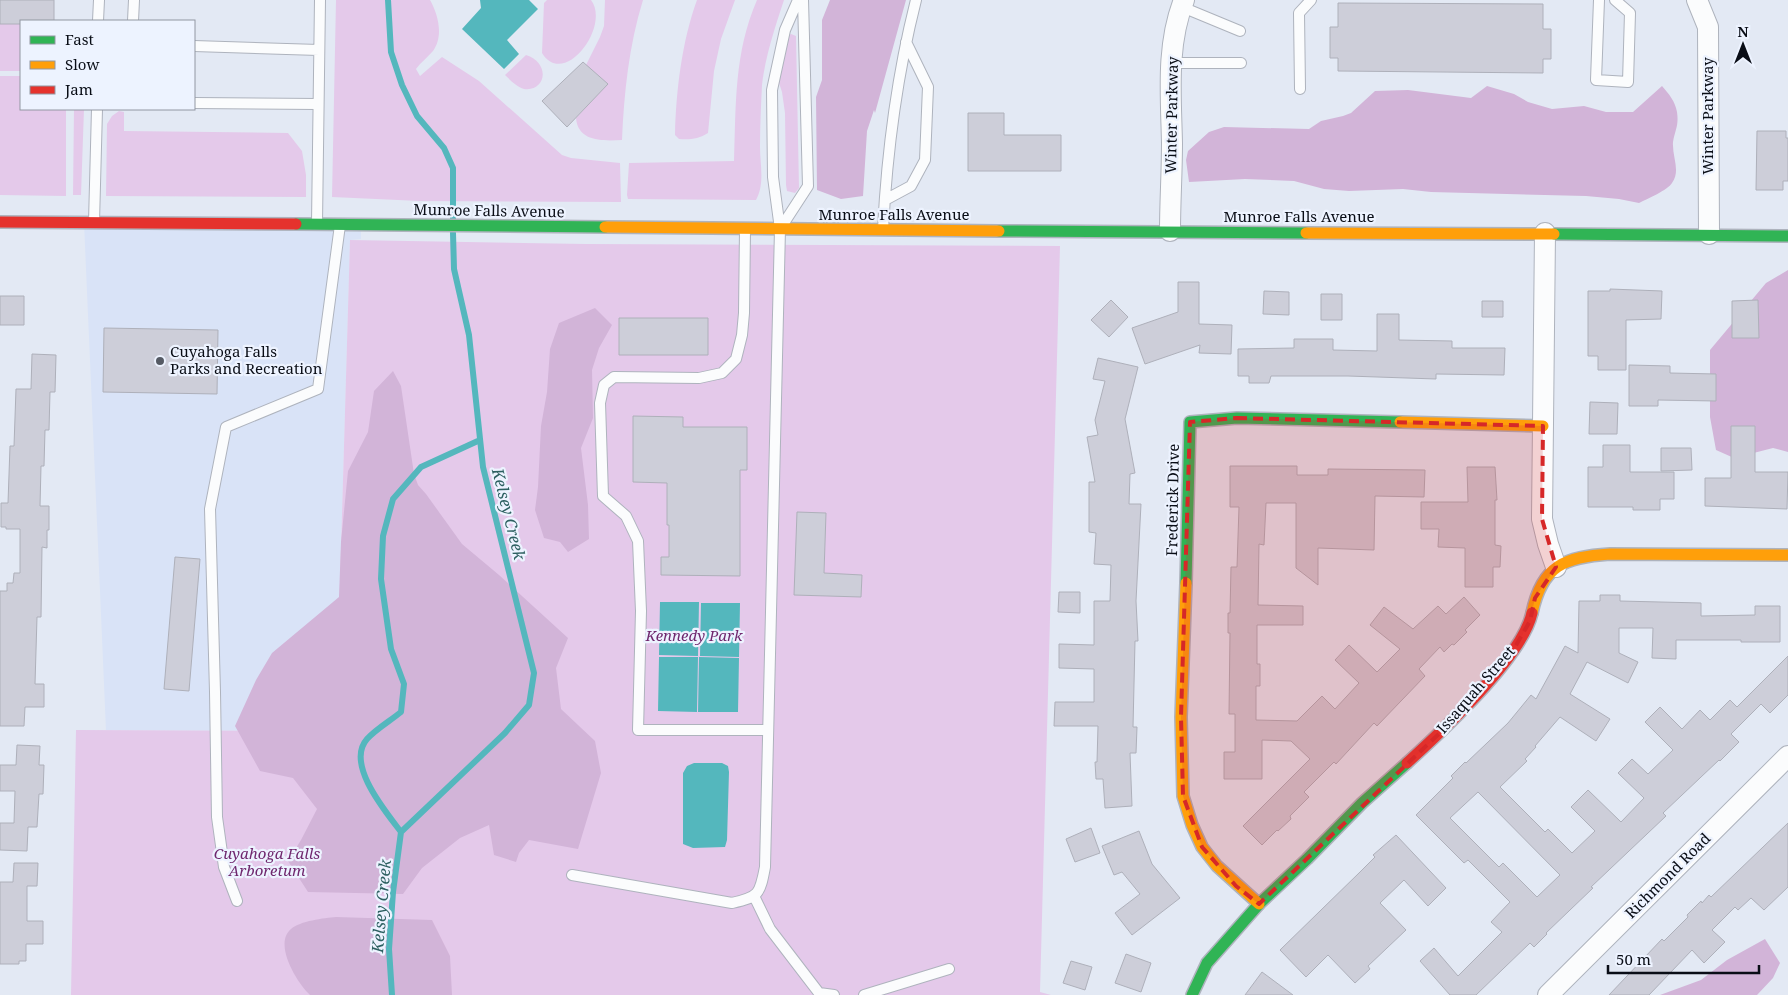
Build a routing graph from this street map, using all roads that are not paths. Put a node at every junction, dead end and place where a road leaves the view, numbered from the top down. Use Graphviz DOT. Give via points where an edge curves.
graph roads {
  1 [pos="99,0"];
  2 [pos="134,0"];
  3 [pos="320,0"];
  4 [pos="798,0"];
  5 [pos="803,0"];
  6 [pos="916,0"];
  7 [pos="1311,0"];
  8 [pos="1599,0"];
  9 [pos="1615,0"];
  10 [pos="1697,0"];
  11 [pos="1183,4"];
  12 [pos="98,20"];
  13 [pos="133,20"];
  14 [pos="1240,31"];
  15 [pos="906,42"];
  16 [pos="195,46"];
  17 [pos="319,50"];
  18 [pos="1172,64"];
  19 [pos="1241,64"];
  20 [pos="1300,89"];
  21 [pos="195,102"];
  22 [pos="318,104"];
  23 [pos="97,110"];
  24 [pos="885,200"];
  25 [pos="0,222"];
  26 [pos="94,222"];
  27 [pos="317,224"];
  28 [pos="340,224"];
  29 [pos="745,229"];
  30 [pos="780,229"];
  31 [pos="883,230"];
  32 [pos="1170,231"];
  33 [pos="1545,233"];
  34 [pos="1709,234"];
  35 [pos="1788,236"];
  36 [pos="1542,426"];
  37 [pos="1788,556"];
  38 [pos="1556,567"];
  39 [pos="768,730"];
  40 [pos="1788,756"];
  41 [pos="572,875"];
  42 [pos="754,896"];
  43 [pos="237,901"];
  44 [pos="1259,904"];
  45 [pos="949,969"];
  46 [pos="834,995"];
  47 [pos="864,995"];
  48 [pos="1192,995"];
  49 [pos="1548,995"];
  1 -- 12 [label="lane"];
  2 -- 13 [label="lane"];
  3 -- 17 [label="lane"];
  4 -- 30 [label="lane" via="785,30 772,90 773,177"];
  5 -- 30 [label="lane" via="808,186"];
  6 -- 15 [label="lane"];
  7 -- 20 [label="lane" via="1299,13"];
  8 -- 9 [label="lane" via="1596,80 1628,82 1630,12"];
  10 -- 34 [label="street, Winter Parkway" via="1708,27"];
  11 -- 14 [label="lane"];
  11 -- 18 [label="street, Winter Parkway" via="1174,31"];
  15 -- 24 [label="lane" via="896,97"];
  15 -- 24 [label="lane" via="928,87 925,160 912,186"];
  16 -- 17 [label="lane"];
  17 -- 22 [label="lane"];
  18 -- 19 [label="lane"];
  18 -- 32 [label="street, Winter Parkway"];
  21 -- 22 [label="lane"];
  22 -- 27 [label="lane"];
  23 -- 26 [label="lane"];
  24 -- 31 [label="lane"];
  25 -- 26 [label="street, Munroe Falls Avenue"];
  26 -- 27 [label="street, Munroe Falls Avenue"];
  27 -- 28 [label="street, Munroe Falls Avenue"];
  28 -- 29 [label="street, Munroe Falls Avenue"];
  28 -- 43 [label="lane" via="318,389 226,426 210,509 217,817 224,867"];
  29 -- 30 [label="street, Munroe Falls Avenue"];
  29 -- 39 [label="lane" via="744,313 736,360 722,373 699,378 614,377 604,385 600,403 603,496 626,516 638,542 641,611 638,730"];
  30 -- 31 [label="street, Munroe Falls Avenue"];
  30 -- 39 [label="lane"];
  31 -- 32 [label="street, Munroe Falls Avenue"];
  32 -- 33 [label="street, Munroe Falls Avenue"];
  33 -- 34 [label="street, Munroe Falls Avenue"];
  33 -- 36 [label="street"];
  34 -- 35 [label="street, Munroe Falls Avenue"];
  36 -- 38 [label="street" via="1542,519"];
  36 -- 44 [label="street, Frederick Drive" via="1237,418 1190,422 1181,717 1183,796 1202,847 1217,866"];
  37 -- 38 [label="street" via="1610,554 1584,556"];
  38 -- 44 [label="street, Issaquah Street" via="1535,598 1530,621 1515,647 1492,677 1443,730 1362,803"];
  39 -- 42 [label="lane" via="765,867 761,888"];
  40 -- 49 [label="street, Richmond Road"];
  41 -- 42 [label="lane" via="732,903"];
  42 -- 46 [label="lane" via="770,929 819,993"];
  44 -- 48 [label="street, Issaquah Street" via="1208,963"];
  45 -- 47 [label="lane"];
}
